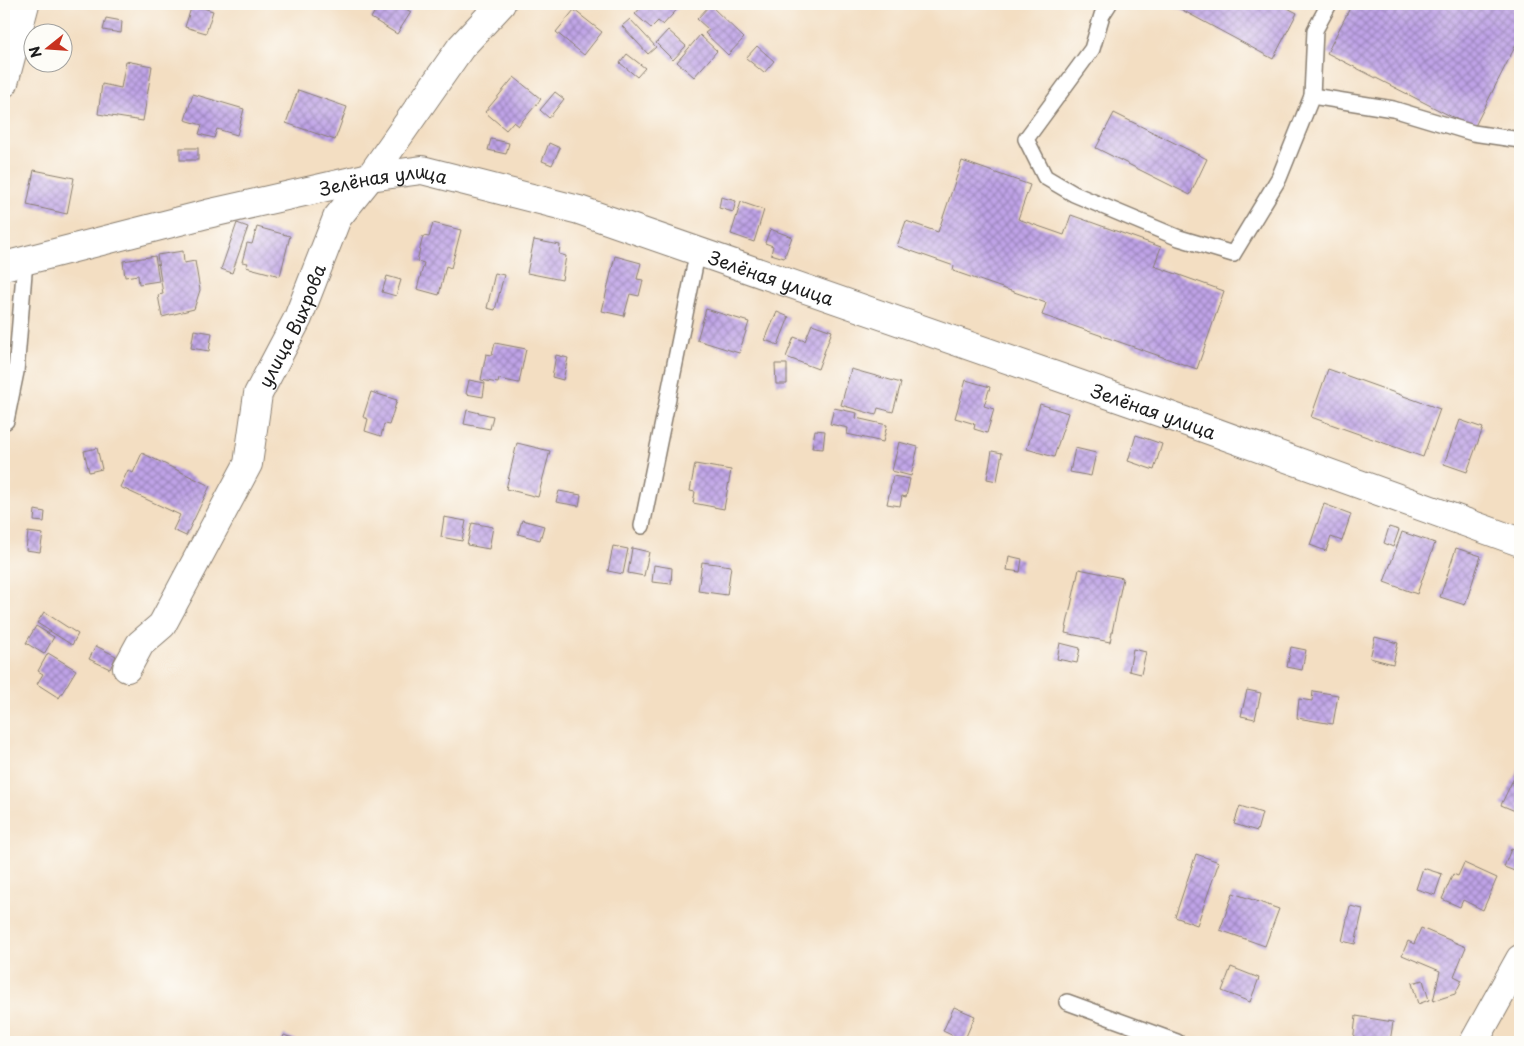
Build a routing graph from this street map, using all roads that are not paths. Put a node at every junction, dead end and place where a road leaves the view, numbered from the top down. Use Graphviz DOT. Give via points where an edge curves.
graph roads {
  1 [pos="25,4"];
  2 [pos="501,4"];
  3 [pos="1109,4"];
  4 [pos="1329,4"];
  5 [pos="4,83"];
  6 [pos="1312,96"];
  7 [pos="1520,140"];
  8 [pos="370,177"];
  9 [pos="698,250"];
  10 [pos="14,264"];
  11 [pos="6,421"];
  12 [pos="642,526"];
  13 [pos="1520,542"];
  14 [pos="127,668"];
  15 [pos="1520,959"];
  16 [pos="1067,1002"];
  17 [pos="1177,1042"];
  18 [pos="1474,1042"];
  1 -- 5 [label="street"];
  2 -- 8 [label="street, улица Вихрова" via="461,47"];
  3 -- 6 [label="lane" via="1102,15 1092,49 1026,139 1045,177 1074,194 1179,238 1233,254 1279,178"];
  4 -- 6 [label="lane" via="1315,30"];
  6 -- 7 [label="lane" via="1393,109 1473,133"];
  8 -- 9 [label="street, Зелёная улица" via="422,170 579,210"];
  8 -- 10 [label="street, Зелёная улица" via="207,214"];
  8 -- 14 [label="street, улица Вихрова" via="337,218 298,318 258,394 248,464 162,625 140,644"];
  9 -- 12 [label="lane"];
  9 -- 13 [label="street, Зелёная улица"];
  10 -- 11 [label="lane" via="16,372"];
  15 -- 18 [label="street"];
  16 -- 17 [label="lane"];
}
